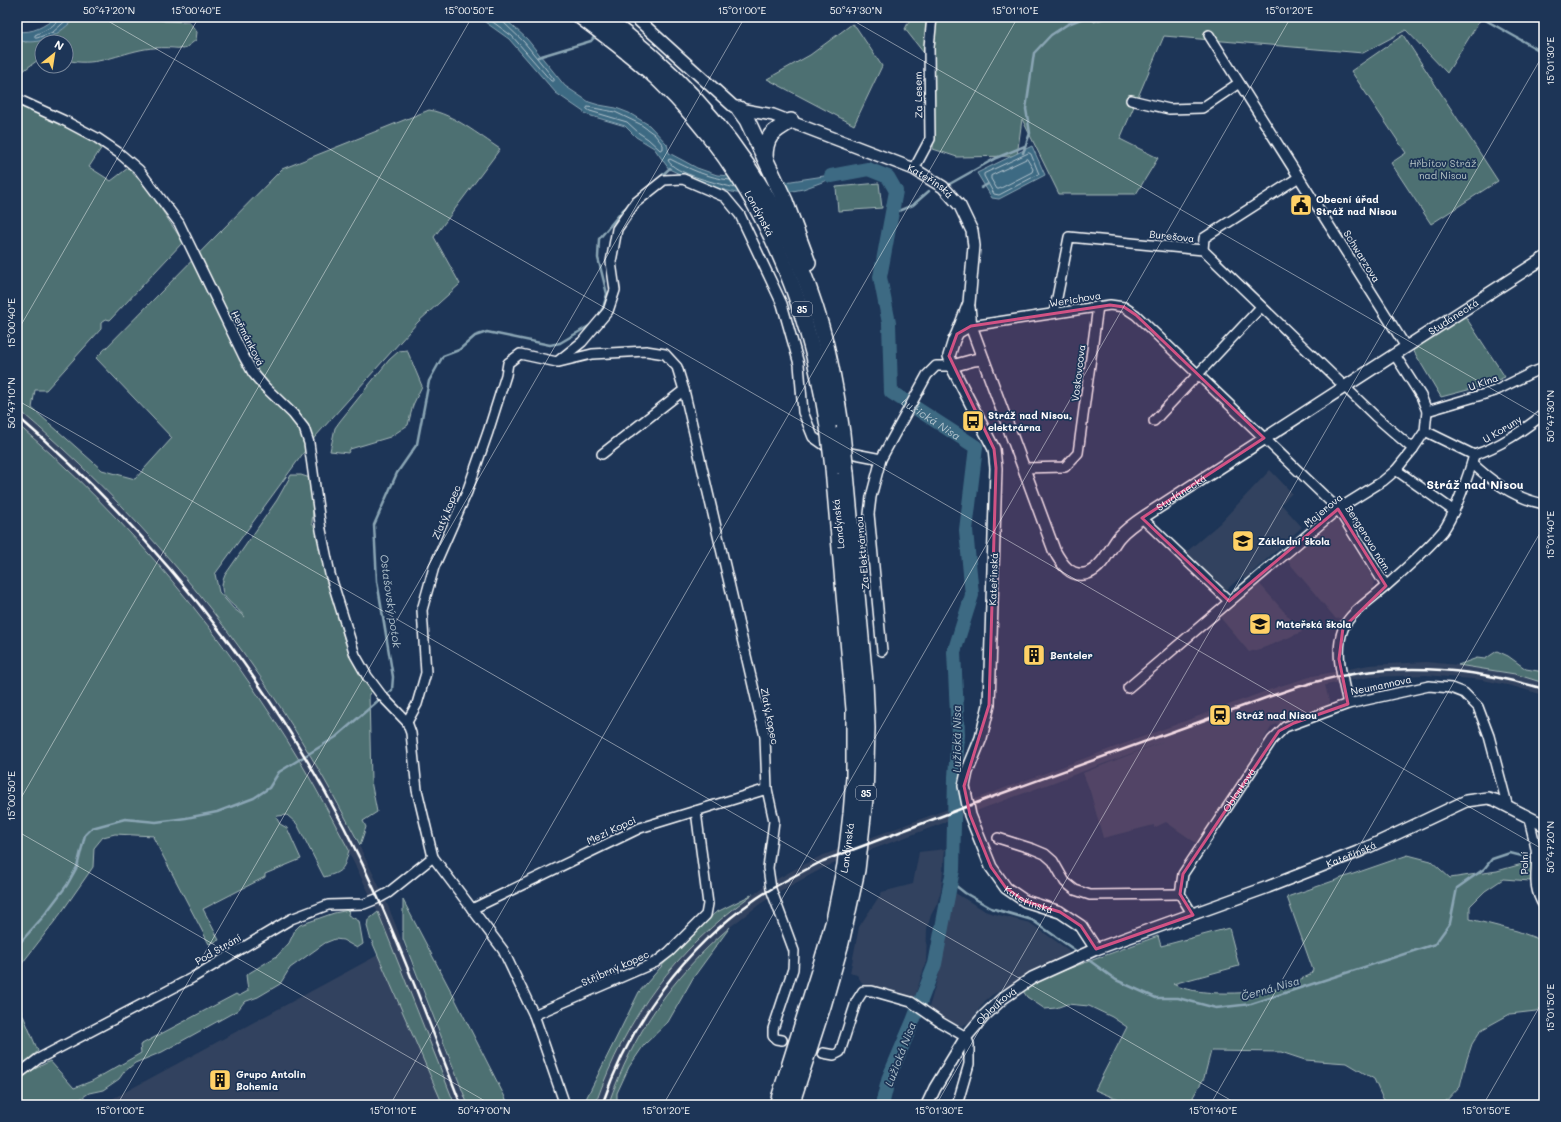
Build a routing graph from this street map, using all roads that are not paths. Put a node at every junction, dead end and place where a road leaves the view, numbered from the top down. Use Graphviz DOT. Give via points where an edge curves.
graph roads {
  1 [pos="581,17"];
  2 [pos="602,17"];
  3 [pos="635,17"];
  4 [pos="932,17"];
  5 [pos="1209,35"];
  6 [pos="1239,83"];
  7 [pos="17,99"];
  8 [pos="1131,100"];
  9 [pos="739,109"];
  10 [pos="790,121"];
  11 [pos="765,158"];
  12 [pos="914,169"];
  13 [pos="1299,177"];
  14 [pos="1203,250"];
  15 [pos="1544,258"];
  16 [pos="969,302"];
  17 [pos="1098,306"];
  18 [pos="1261,307"];
  19 [pos="1054,313"];
  20 [pos="821,326"];
  21 [pos="971,326"];
  22 [pos="957,334"];
  23 [pos="1406,347"];
  24 [pos="1395,355"];
  25 [pos="983,359"];
  26 [pos="557,362"];
  27 [pos="952,366"];
  28 [pos="1544,368"];
  29 [pos="1197,374"];
  30 [pos="1345,386"];
  31 [pos="684,390"];
  32 [pos="1427,411"];
  33 [pos="1544,414"];
  34 [pos="1154,421"];
  35 [pos="1425,431"];
  36 [pos="1264,438"];
  37 [pos="1413,449"];
  38 [pos="602,454"];
  39 [pos="881,458"];
  40 [pos="1473,459"];
  41 [pos="1024,468"];
  42 [pos="839,470"];
  43 [pos="1396,470"];
  44 [pos="1544,504"];
  45 [pos="1338,509"];
  46 [pos="1454,511"];
  47 [pos="1142,518"];
  48 [pos="1386,586"];
  49 [pos="1229,602"];
  50 [pos="882,650"];
  51 [pos="1128,688"];
  52 [pos="1348,704"];
  53 [pos="407,722"];
  54 [pos="767,790"];
  55 [pos="1507,804"];
  56 [pos="696,811"];
  57 [pos="1529,818"];
  58 [pos="1544,825"];
  59 [pos="998,838"];
  60 [pos="433,857"];
  61 [pos="1180,894"];
  62 [pos="1544,906"];
  63 [pos="472,909"];
  64 [pos="1193,915"];
  65 [pos="1096,949"];
  66 [pos="534,1015"];
  67 [pos="966,1037"];
  68 [pos="782,1040"];
  69 [pos="823,1053"];
  70 [pos="17,1075"];
  71 [pos="565,1105"];
  72 [pos="777,1105"];
  73 [pos="791,1105"];
  74 [pos="926,1105"];
  75 [pos="957,1105"];
  1 -- 42 [label="highway, Londýnská / 35, bridge" via="659,80 725,158 752,200 779,251 798,297 814,350"];
  2 -- 20 [label="highway, Londýnská / 35" via="670,73 743,158 769,201 797,259"];
  3 -- 9 [label="street" via="728,103"];
  4 -- 12 [label="street, Za Lesem" via="929,47 930,139"];
  5 -- 6 [label="street, Schwarzova"];
  6 -- 8 [label="street" via="1202,108 1169,109"];
  6 -- 13 [label="street, Schwarzova"];
  7 -- 53 [label="street, Heřmánková" via="72,124 119,153 139,170 179,223 253,373 304,428 309,443 330,574 355,655 382,696"];
  9 -- 10 [label="street, Kateřinská"];
  9 -- 11 [label="highway"];
  10 -- 11 [label="highway" via="769,137"];
  10 -- 12 [label="street, Kateřinská"];
  11 -- 20 [label="highway" via="785,201 813,275"];
  12 -- 16 [label="street, Kateřinská" via="943,187 960,206 972,231 974,246"];
  13 -- 14 [label="street" via="1204,238"];
  13 -- 23 [label="street, Schwarzova"];
  14 -- 18 [label="street, Burešova"];
  14 -- 19 [label="street, Burešova" via="1069,237"];
  15 -- 23 [label="street, Studánecká"];
  16 -- 21 [label="street, Studánecká"];
  16 -- 22 [label="street, Kateřinská"];
  17 -- 19 [label="street, Werichova"];
  17 -- 29 [label="street, Werichova" via="1124,307 1136,315"];
  17 -- 41 [label="street, Voskovcova" via="1078,453 1065,467"];
  18 -- 29 [label="street"];
  18 -- 30 [label="street, Burešova"];
  19 -- 21 [label="street, Werichova"];
  20 -- 42 [label="highway, Londýnská / 35, bridge" via="842,433"];
  21 -- 22 [label="street, Werichova"];
  21 -- 25 [label="street, Studánecká"];
  22 -- 27 [label="street, Kateřinská" via="949,356"];
  23 -- 24 [label="street, Studánecká"];
  24 -- 30 [label="street, Studánecká"];
  24 -- 32 [label="street" via="1421,396"];
  25 -- 27 [label="street"];
  25 -- 41 [label="street, Studánecká"];
  26 -- 31 [label="street, Zlatý kopec" via="592,354 646,351 665,354 677,366"];
  26 -- 39 [label="street" via="582,342 608,311 615,290 611,262 617,229 635,203 664,180 683,179 725,197 740,215 782,304 799,364 803,412 813,437 830,449"];
  26 -- 53 [label="street, Zlatý kopec" via="520,354 508,363 467,492 434,567 426,595 422,610 426,673 417,704"];
  27 -- 39 [label="street, Za Elektrárnou" via="936,366 927,375"];
  27 -- 65 [label="street, Kateřinská" via="994,449 996,468 989,705 981,738 967,772 965,795 970,815 991,867 1006,888 1024,901 1060,912 1081,926"];
  28 -- 32 [label="street, U Kina" via="1495,391"];
  29 -- 34 [label="street"];
  29 -- 36 [label="street, Werichova"];
  30 -- 36 [label="street, Studánecká"];
  30 -- 37 [label="street"];
  31 -- 38 [label="street"];
  31 -- 54 [label="street, Zlatý kopec" via="765,737"];
  32 -- 35 [label="street"];
  33 -- 40 [label="street, U Koruny" via="1504,443"];
  35 -- 37 [label="street, Majerova"];
  35 -- 40 [label="street"];
  36 -- 45 [label="street, Bergerovo nám."];
  36 -- 47 [label="street, Studánecká"];
  37 -- 43 [label="street, Majerova"];
  39 -- 50 [label="street, Za Elektrárnou" via="869,514"];
  40 -- 44 [label="street" via="1485,476 1496,484"];
  40 -- 46 [label="street, Neumannova"];
  41 -- 47 [label="street, Studánecká" via="1054,550 1061,563 1072,572 1082,574 1094,570 1121,535"];
  42 -- 72 [label="highway, Londýnská / 35" via="844,585 854,709 851,814 845,865 834,920"];
  42 -- 73 [label="highway, Londýnská / 35" via="866,682 868,728 865,799 857,870 841,943"];
  43 -- 45 [label="street, Majerova"];
  43 -- 46 [label="street"];
  45 -- 48 [label="street, Bergerovo nám."];
  45 -- 49 [label="street, Majerova"];
  46 -- 48 [label="street, Neumannova" via="1443,530"];
  47 -- 49 [label="street"];
  48 -- 52 [label="street, Neumannova" via="1356,612 1343,628 1339,661"];
  49 -- 51 [label="street, Majerova"];
  52 -- 55 [label="street, Neumannova" via="1429,686 1451,688 1464,693 1478,707"];
  52 -- 61 [label="street, Oblouková" via="1294,723 1280,731 1272,740 1183,874"];
  53 -- 60 [label="street" via="411,733 417,790"];
  54 -- 56 [label="street, Mezi Kopci"];
  54 -- 68 [label="street, Zlatý kopec" via="774,821 768,868 771,889 794,951 793,970 773,1029 773,1036"];
  55 -- 57 [label="street, Kateřinská"];
  55 -- 64 [label="street, Kateřinská" via="1488,798 1466,801 1360,851"];
  56 -- 63 [label="street, Mezi Kopci" via="640,828"];
  56 -- 66 [label="street, Stříbrný kopec" via="708,904 706,915 656,962"];
  57 -- 58 [label="street, Kateřinská"];
  57 -- 62 [label="street, Polní" via="1536,850 1537,893"];
  59 -- 61 [label="street" via="1045,854 1053,861 1065,882 1075,890 1090,895"];
  60 -- 63 [label="street"];
  60 -- 70 [label="street, Pod Strání" via="388,894 364,904 328,905 291,920 192,978 38,1059"];
  61 -- 64 [label="street"];
  63 -- 66 [label="street" via="503,950"];
  64 -- 65 [label="street, Kateřinská"];
  65 -- 67 [label="street, Oblouková" via="1032,978 1003,998"];
  66 -- 71 [label="street"];
  67 -- 69 [label="street" via="911,1002 876,992 862,991 840,1052 834,1055"];
  67 -- 74 [label="street"];
  67 -- 75 [label="street" via="970,1044 969,1064"];
}
